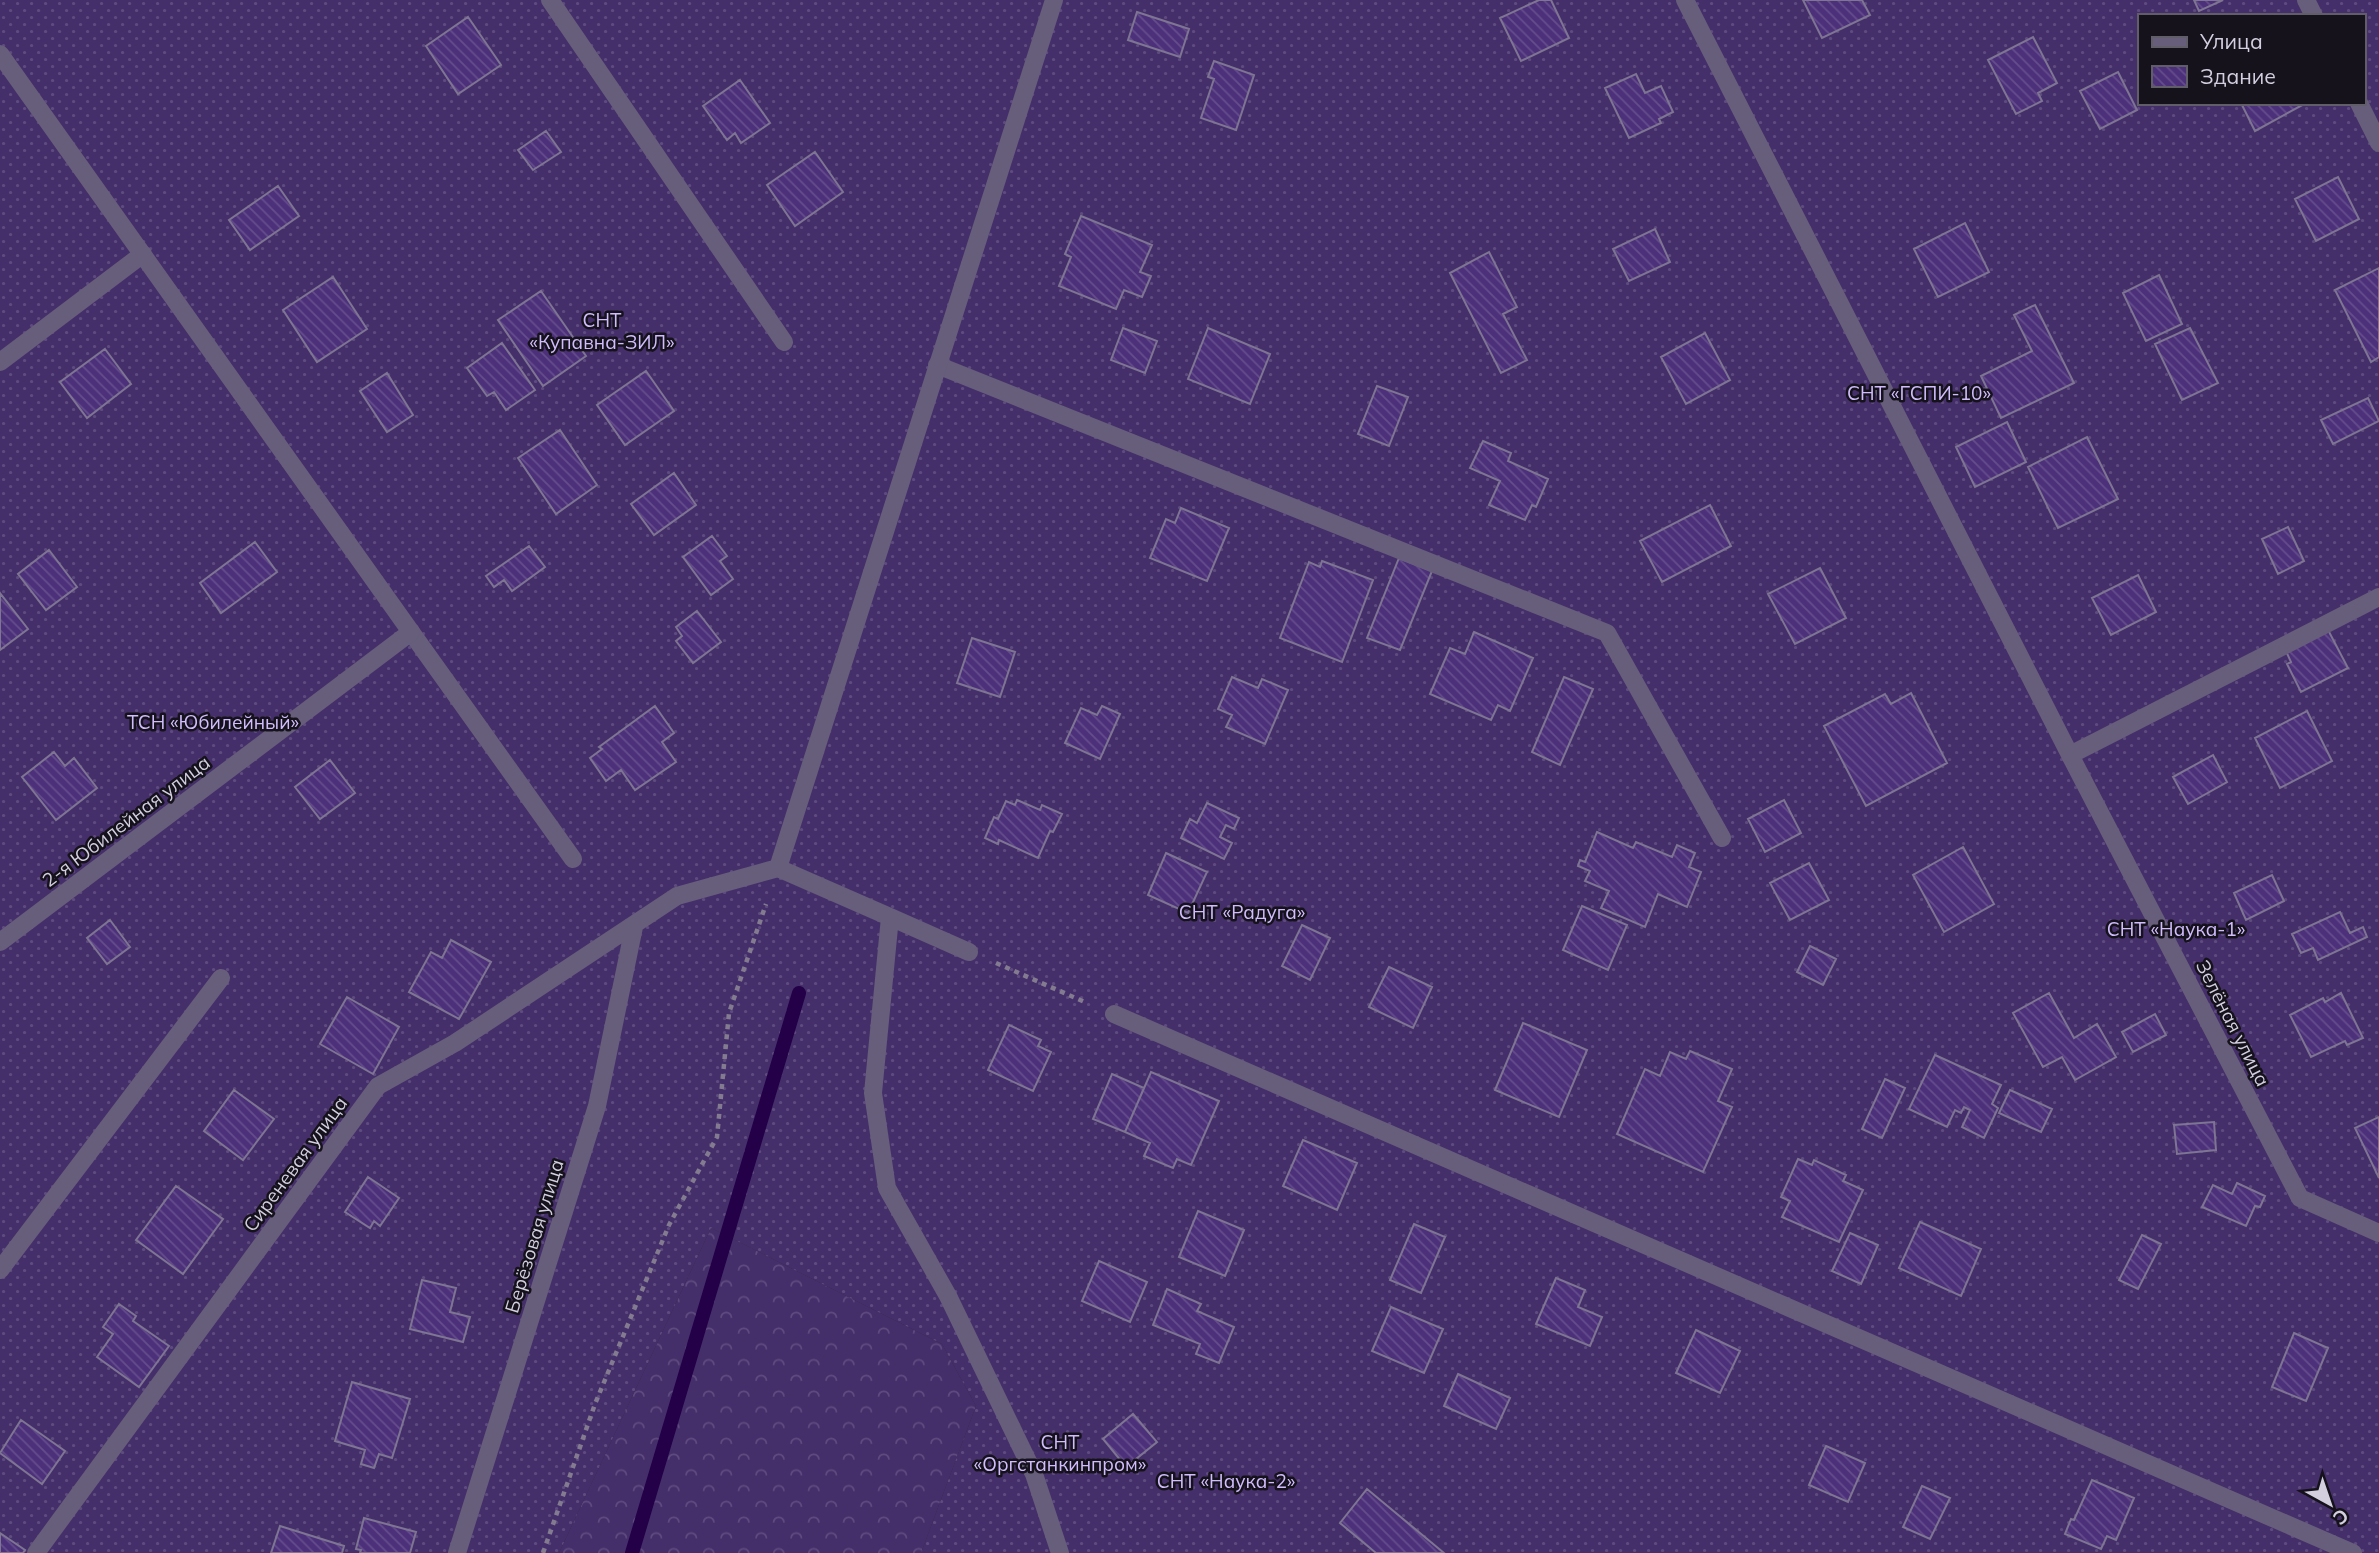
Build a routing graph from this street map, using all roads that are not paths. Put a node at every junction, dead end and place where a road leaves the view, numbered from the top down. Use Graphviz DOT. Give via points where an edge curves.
graph roads {
  1 [pos="550,0"];
  2 [pos="1054,0"];
  3 [pos="1685,0"];
  4 [pos="0,54"];
  5 [pos="2360,105"];
  6 [pos="2379,143"];
  7 [pos="143,254"];
  8 [pos="784,342"];
  9 [pos="0,362"];
  10 [pos="937,365"];
  11 [pos="2379,597"];
  12 [pos="411,632"];
  13 [pos="2070,755"];
  14 [pos="1722,838"];
  15 [pos="573,859"];
  16 [pos="778,868"];
  17 [pos="890,917"];
  18 [pos="634,927"];
  19 [pos="0,942"];
  20 [pos="969,951"];
  21 [pos="221,978"];
  22 [pos="1114,1014"];
  23 [pos="2379,1233"];
  24 [pos="0,1270"];
  25 [pos="36,1553"];
  26 [pos="457,1553"];
  27 [pos="1060,1553"];
  28 [pos="2353,1553"];
  1 -- 8 [label="street"];
  2 -- 10 [label="street"];
  3 -- 13 [label="street, Зелёная улица"];
  4 -- 7 [label="street"];
  5 -- 6 [label="street"];
  7 -- 9 [label="street"];
  7 -- 12 [label="street"];
  10 -- 14 [label="street" via="1607,633"];
  10 -- 16 [label="street"];
  11 -- 13 [label="street"];
  12 -- 15 [label="street"];
  12 -- 19 [label="street, 2-я Юбилейная улица"];
  13 -- 23 [label="street, Зелёная улица" via="2300,1198"];
  16 -- 17 [label="street"];
  16 -- 18 [label="street, Сиреневая улица" via="677,896"];
  17 -- 20 [label="street"];
  17 -- 27 [label="street" via="873,1093 887,1188 948,1296 1034,1474"];
  18 -- 25 [label="street, Сиреневая улица" via="456,1043 378,1086"];
  18 -- 26 [label="street, Берёзовая улица" via="597,1106"];
  21 -- 24 [label="street"];
  22 -- 28 [label="street"];
}
